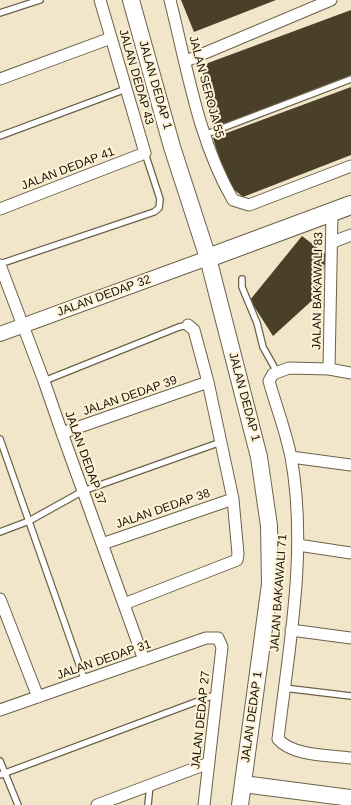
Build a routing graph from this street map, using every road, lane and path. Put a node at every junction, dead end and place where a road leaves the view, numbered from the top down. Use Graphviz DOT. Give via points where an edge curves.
graph roads {
  1 [pos="40,0"];
  2 [pos="100,0"];
  3 [pos="131,0"];
  4 [pos="170,0"];
  5 [pos="331,0"];
  6 [pos="0,13"];
  7 [pos="111,38"];
  8 [pos="186,62"];
  9 [pos="0,78"];
  10 [pos="351,79"];
  11 [pos="126,89"];
  12 [pos="204,135"];
  13 [pos="0,136"];
  14 [pos="145,153"];
  15 [pos="351,166"];
  16 [pos="351,205"];
  17 [pos="0,209"];
  18 [pos="332,213"];
  19 [pos="351,235"];
  20 [pos="333,242"];
  21 [pos="208,258"];
  22 [pos="0,264"];
  23 [pos="242,279"];
  24 [pos="188,325"];
  25 [pos="22,326"];
  26 [pos="0,334"];
  27 [pos="330,369"];
  28 [pos="277,372"];
  29 [pos="351,373"];
  30 [pos="44,381"];
  31 [pos="208,382"];
  32 [pos="62,433"];
  33 [pos="0,439"];
  34 [pos="221,442"];
  35 [pos="291,457"];
  36 [pos="351,465"];
  37 [pos="83,491"];
  38 [pos="233,499"];
  39 [pos="29,521"];
  40 [pos="0,532"];
  41 [pos="102,544"];
  42 [pos="298,545"];
  43 [pos="351,553"];
  44 [pos="0,599"];
  45 [pos="124,604"];
  46 [pos="291,630"];
  47 [pos="218,638"];
  48 [pos="351,638"];
  49 [pos="144,660"];
  50 [pos="85,681"];
  51 [pos="284,688"];
  52 [pos="218,694"];
  53 [pos="351,696"];
  54 [pos="38,697"];
  55 [pos="0,710"];
  56 [pos="351,758"];
  57 [pos="0,761"];
  58 [pos="209,763"];
  59 [pos="2,774"];
  60 [pos="243,784"];
  61 [pos="150,785"];
  62 [pos="351,798"];
  63 [pos="18,805"];
  64 [pos="97,805"];
  65 [pos="148,805"];
  66 [pos="204,805"];
  67 [pos="240,805"];
  1 -- 6 [label="lane"];
  2 -- 7 [label="street, JALAN DEDAP 43"];
  3 -- 21 [label="main road, JALAN DEDAP 1" via="172,147"];
  4 -- 8 [label="street, JALAN SEROJA 55"];
  5 -- 8 [label="street"];
  7 -- 9 [label="street"];
  7 -- 11 [label="street, JALAN DEDAP 43"];
  8 -- 12 [label="street, JALAN SEROJA 55"];
  10 -- 12 [label="lane"];
  11 -- 13 [label="lane"];
  11 -- 14 [label="street, JALAN DEDAP 43"];
  12 -- 15 [label="street, JALAN SEROJA 55" via="224,185 233,200 249,205"];
  14 -- 17 [label="street, JALAN DEDAP 41"];
  14 -- 22 [label="lane, JALAN DEDAP 43" via="160,199 159,208 154,212"];
  16 -- 18 [label="main road"];
  18 -- 20 [label="street, JALAN BAKAWALI 83"];
  18 -- 21 [label="main road"];
  19 -- 20 [label="street"];
  20 -- 27 [label="street, JALAN BAKAWALI 83"];
  21 -- 25 [label="street, JALAN DEDAP 32"];
  21 -- 60 [label="main road, JALAN DEDAP 1" via="259,457 269,526 270,584"];
  22 -- 25 [label="street, JALAN DEDAP 37"];
  23 -- 28 [label="lane" via="242,287 257,323 263,347"];
  24 -- 30 [label="lane"];
  24 -- 31 [label="street" via="194,330"];
  25 -- 26 [label="street, JALAN DEDAP 32"];
  25 -- 30 [label="street, JALAN DEDAP 37"];
  27 -- 28 [label="street" via="289,368"];
  27 -- 29 [label="street"];
  28 -- 35 [label="street, JALAN BAKAWALI 71" via="272,374 269,381"];
  30 -- 32 [label="street, JALAN DEDAP 37"];
  31 -- 32 [label="street, JALAN DEDAP 39"];
  31 -- 34 [label="street"];
  32 -- 37 [label="street, JALAN DEDAP 37"];
  33 -- 39 [label="lane"];
  34 -- 37 [label="lane"];
  34 -- 38 [label="street"];
  35 -- 36 [label="street"];
  35 -- 42 [label="street, JALAN BAKAWALI 71"];
  37 -- 39 [label="lane"];
  37 -- 41 [label="street, JALAN DEDAP 37"];
  38 -- 41 [label="street, JALAN DEDAP 38"];
  38 -- 45 [label="street" via="237,560"];
  39 -- 40 [label="lane"];
  39 -- 50 [label="lane"];
  41 -- 45 [label="street, JALAN DEDAP 37"];
  42 -- 43 [label="street"];
  42 -- 46 [label="street, JALAN BAKAWALI 71"];
  44 -- 54 [label="street"];
  45 -- 49 [label="street, JALAN DEDAP 37"];
  46 -- 48 [label="street"];
  46 -- 51 [label="street, JALAN BAKAWALI 71"];
  47 -- 49 [label="street, JALAN DEDAP 31" via="206,638"];
  47 -- 52 [label="street, JALAN DEDAP 27" via="222,647"];
  49 -- 50 [label="street, JALAN DEDAP 31"];
  50 -- 54 [label="street, JALAN DEDAP 31"];
  51 -- 53 [label="lane"];
  51 -- 56 [label="street, JALAN BAKAWALI 71" via="278,739 283,746 293,750"];
  52 -- 58 [label="street, JALAN DEDAP 27"];
  52 -- 59 [label="lane"];
  54 -- 55 [label="street, JALAN DEDAP 31"];
  57 -- 59 [label="lane"];
  58 -- 61 [label="street"];
  58 -- 66 [label="street, JALAN DEDAP 27"];
  59 -- 63 [label="lane"];
  60 -- 62 [label="main road"];
  60 -- 67 [label="main road, JALAN DEDAP 1"];
  61 -- 64 [label="street"];
  61 -- 65 [label="lane"];
}
